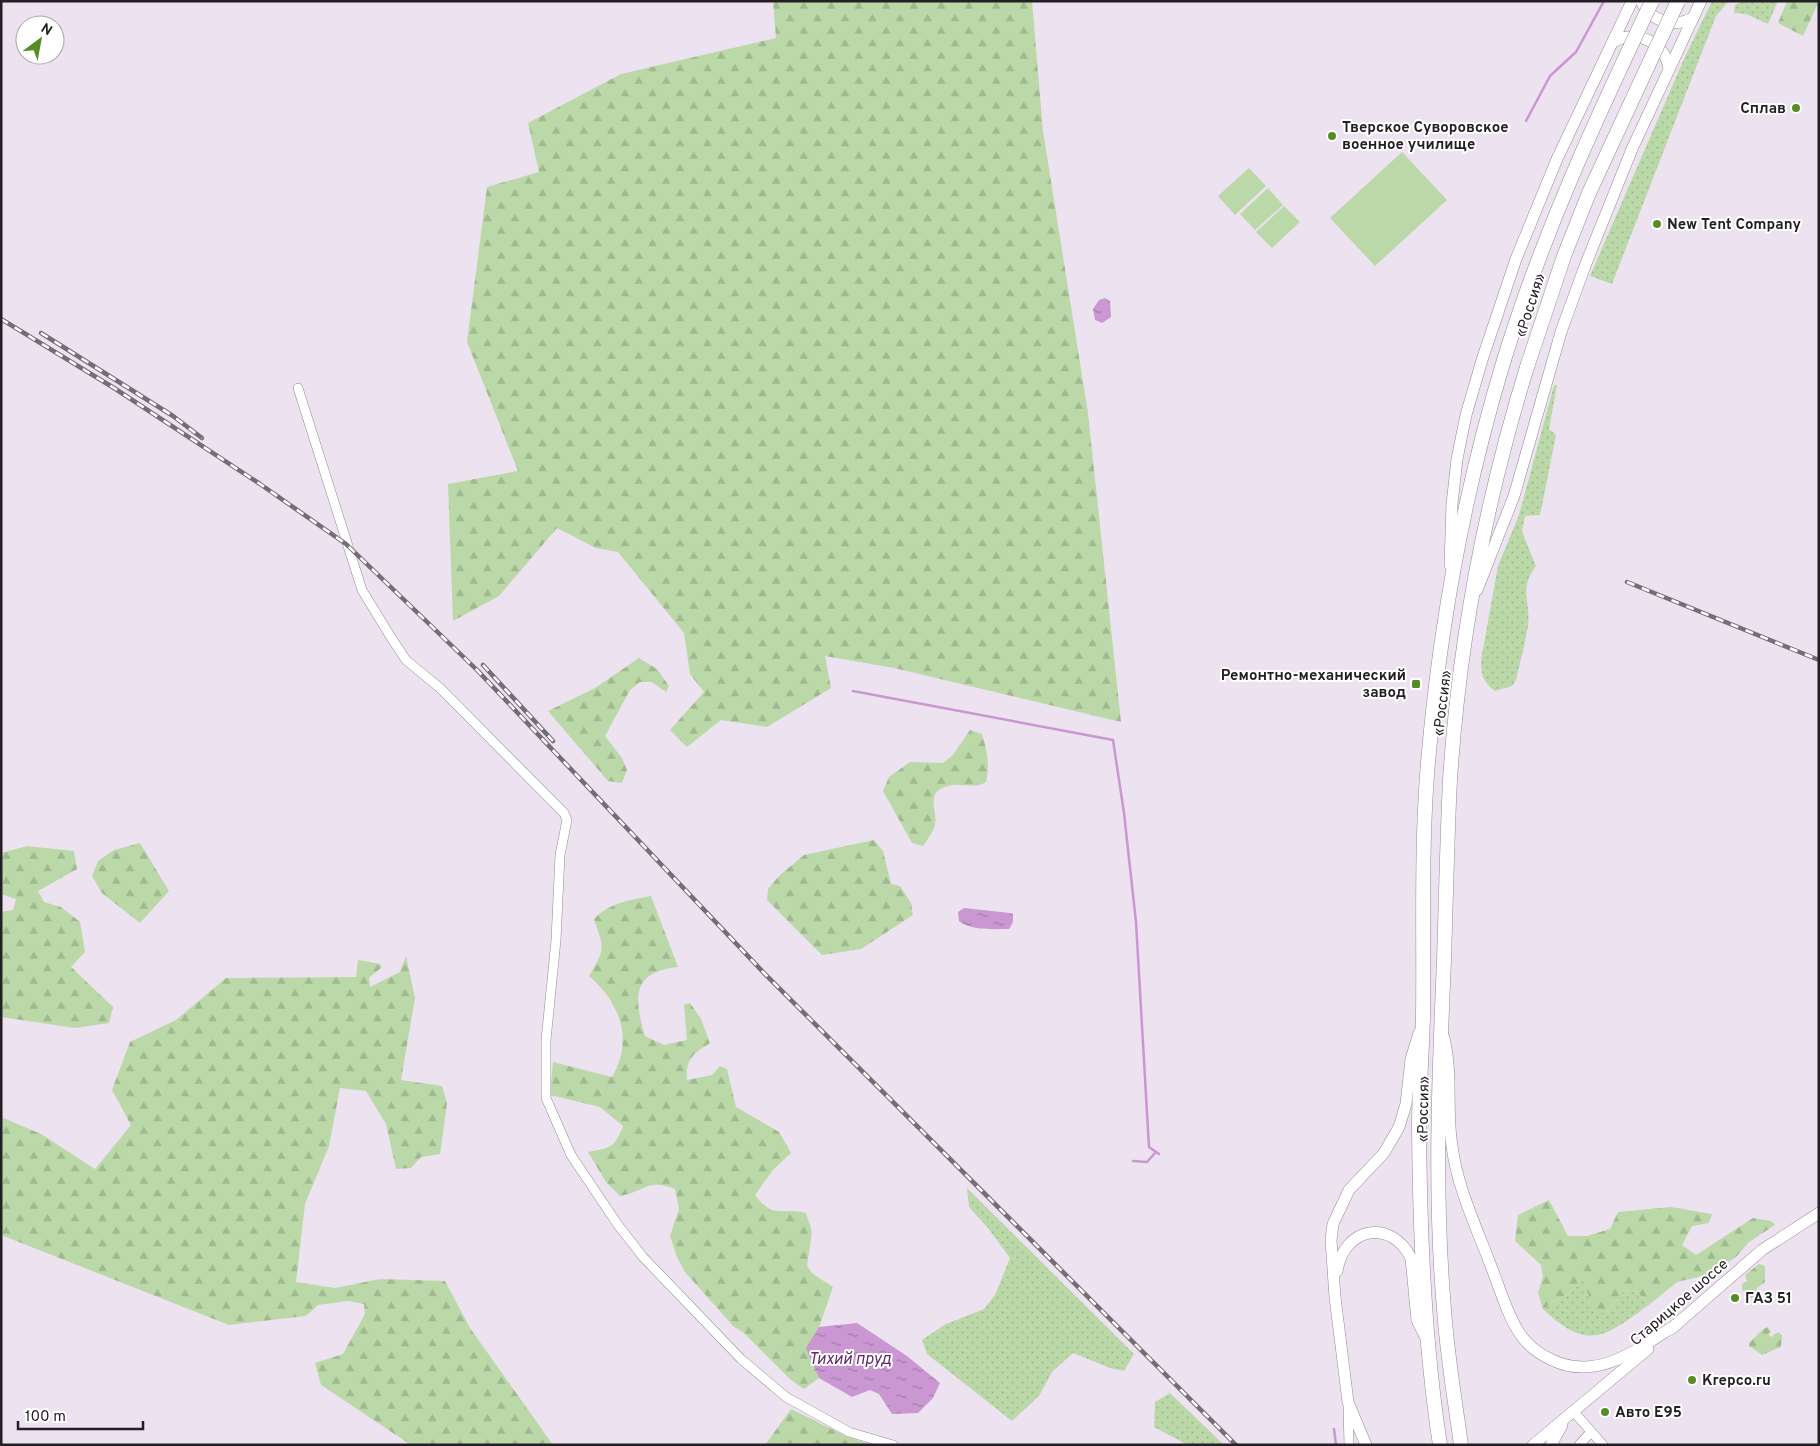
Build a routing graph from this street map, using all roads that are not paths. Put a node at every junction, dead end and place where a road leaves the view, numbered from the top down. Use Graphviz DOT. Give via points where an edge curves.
graph roads {
  1 [pos="1632,1"];
  2 [pos="1641,1"];
  3 [pos="1652,1"];
  4 [pos="1678,1"];
  5 [pos="1701,1"];
  6 [pos="1693,18"];
  7 [pos="1613,42"];
  8 [pos="1669,68"];
  9 [pos="298,388"];
  10 [pos="1450,593"];
  11 [pos="1474,597"];
  12 [pos="1423,1020"];
  13 [pos="1441,1027"];
  14 [pos="1819,1213"];
  15 [pos="1335,1297"];
  16 [pos="1676,1325"];
  17 [pos="1427,1341"];
  18 [pos="1348,1402"];
  19 [pos="1574,1412"];
  20 [pos="1563,1421"];
  21 [pos="1591,1432"];
  22 [pos="893,1445"];
  23 [pos="1349,1445"];
  24 [pos="1366,1445"];
  25 [pos="1440,1445"];
  26 [pos="1461,1445"];
  27 [pos="1533,1445"];
  28 [pos="1551,1445"];
  29 [pos="1579,1445"];
  30 [pos="1603,1445"];
  1 -- 7 [label="main road"];
  2 -- 6 [label="main road" via="1649,13 1662,21 1678,23"];
  3 -- 10 [label="highway, «Россия», bridge" via="1566,186 1525,295 1484,433"];
  4 -- 11 [label="highway, «Россия», bridge" via="1614,138 1564,256 1527,368 1498,475"];
  5 -- 6 [label="main road"];
  6 -- 8 [label="main road"];
  7 -- 8 [label="main road" via="1632,36 1648,39 1664,53"];
  7 -- 10 [label="main road" via="1549,178 1516,259 1482,360 1461,437 1454,482"];
  8 -- 11 [label="main road" via="1585,266 1561,332 1514,496"];
  9 -- 22 [label="street" via="362,590 392,639 406,660 447,694 564,813 567,820 560,855 546,1040 546,1098 571,1154 643,1257 741,1359 786,1397 848,1432"];
  10 -- 12 [label="highway, «Россия»" via="1440,650 1427,778 1423,863"];
  11 -- 13 [label="highway, «Россия»" via="1450,779"];
  12 -- 15 [label="main road" via="1411,1059 1400,1127 1384,1153 1349,1190 1333,1224"];
  12 -- 17 [label="highway, «Россия»" via="1419,1126"];
  13 -- 16 [label="main road" via="1450,1062 1450,1125 1458,1179 1508,1308 1524,1338 1533,1349 1554,1361 1570,1367 1587,1368 1624,1357"];
  13 -- 26 [label="highway, «Россия»" via="1438,1127 1440,1243 1444,1309"];
  14 -- 16 [label="main road, Старицкое шоссе" via="1762,1250"];
  15 -- 17 [label="main road" via="1338,1263 1345,1248 1365,1234 1390,1235 1412,1258 1416,1320"];
  15 -- 18 [label="main road"];
  16 -- 19 [label="main road, Старицкое шоссе"];
  17 -- 25 [label="highway, «Россия»"];
  18 -- 23 [label="street"];
  18 -- 24 [label="main road"];
  19 -- 20 [label="main road, Старицкое шоссе"];
  19 -- 21 [label="street"];
  20 -- 27 [label="main road, Старицкое шоссе"];
  20 -- 28 [label="main road"];
  21 -- 29 [label="street"];
  21 -- 30 [label="street"];
}
